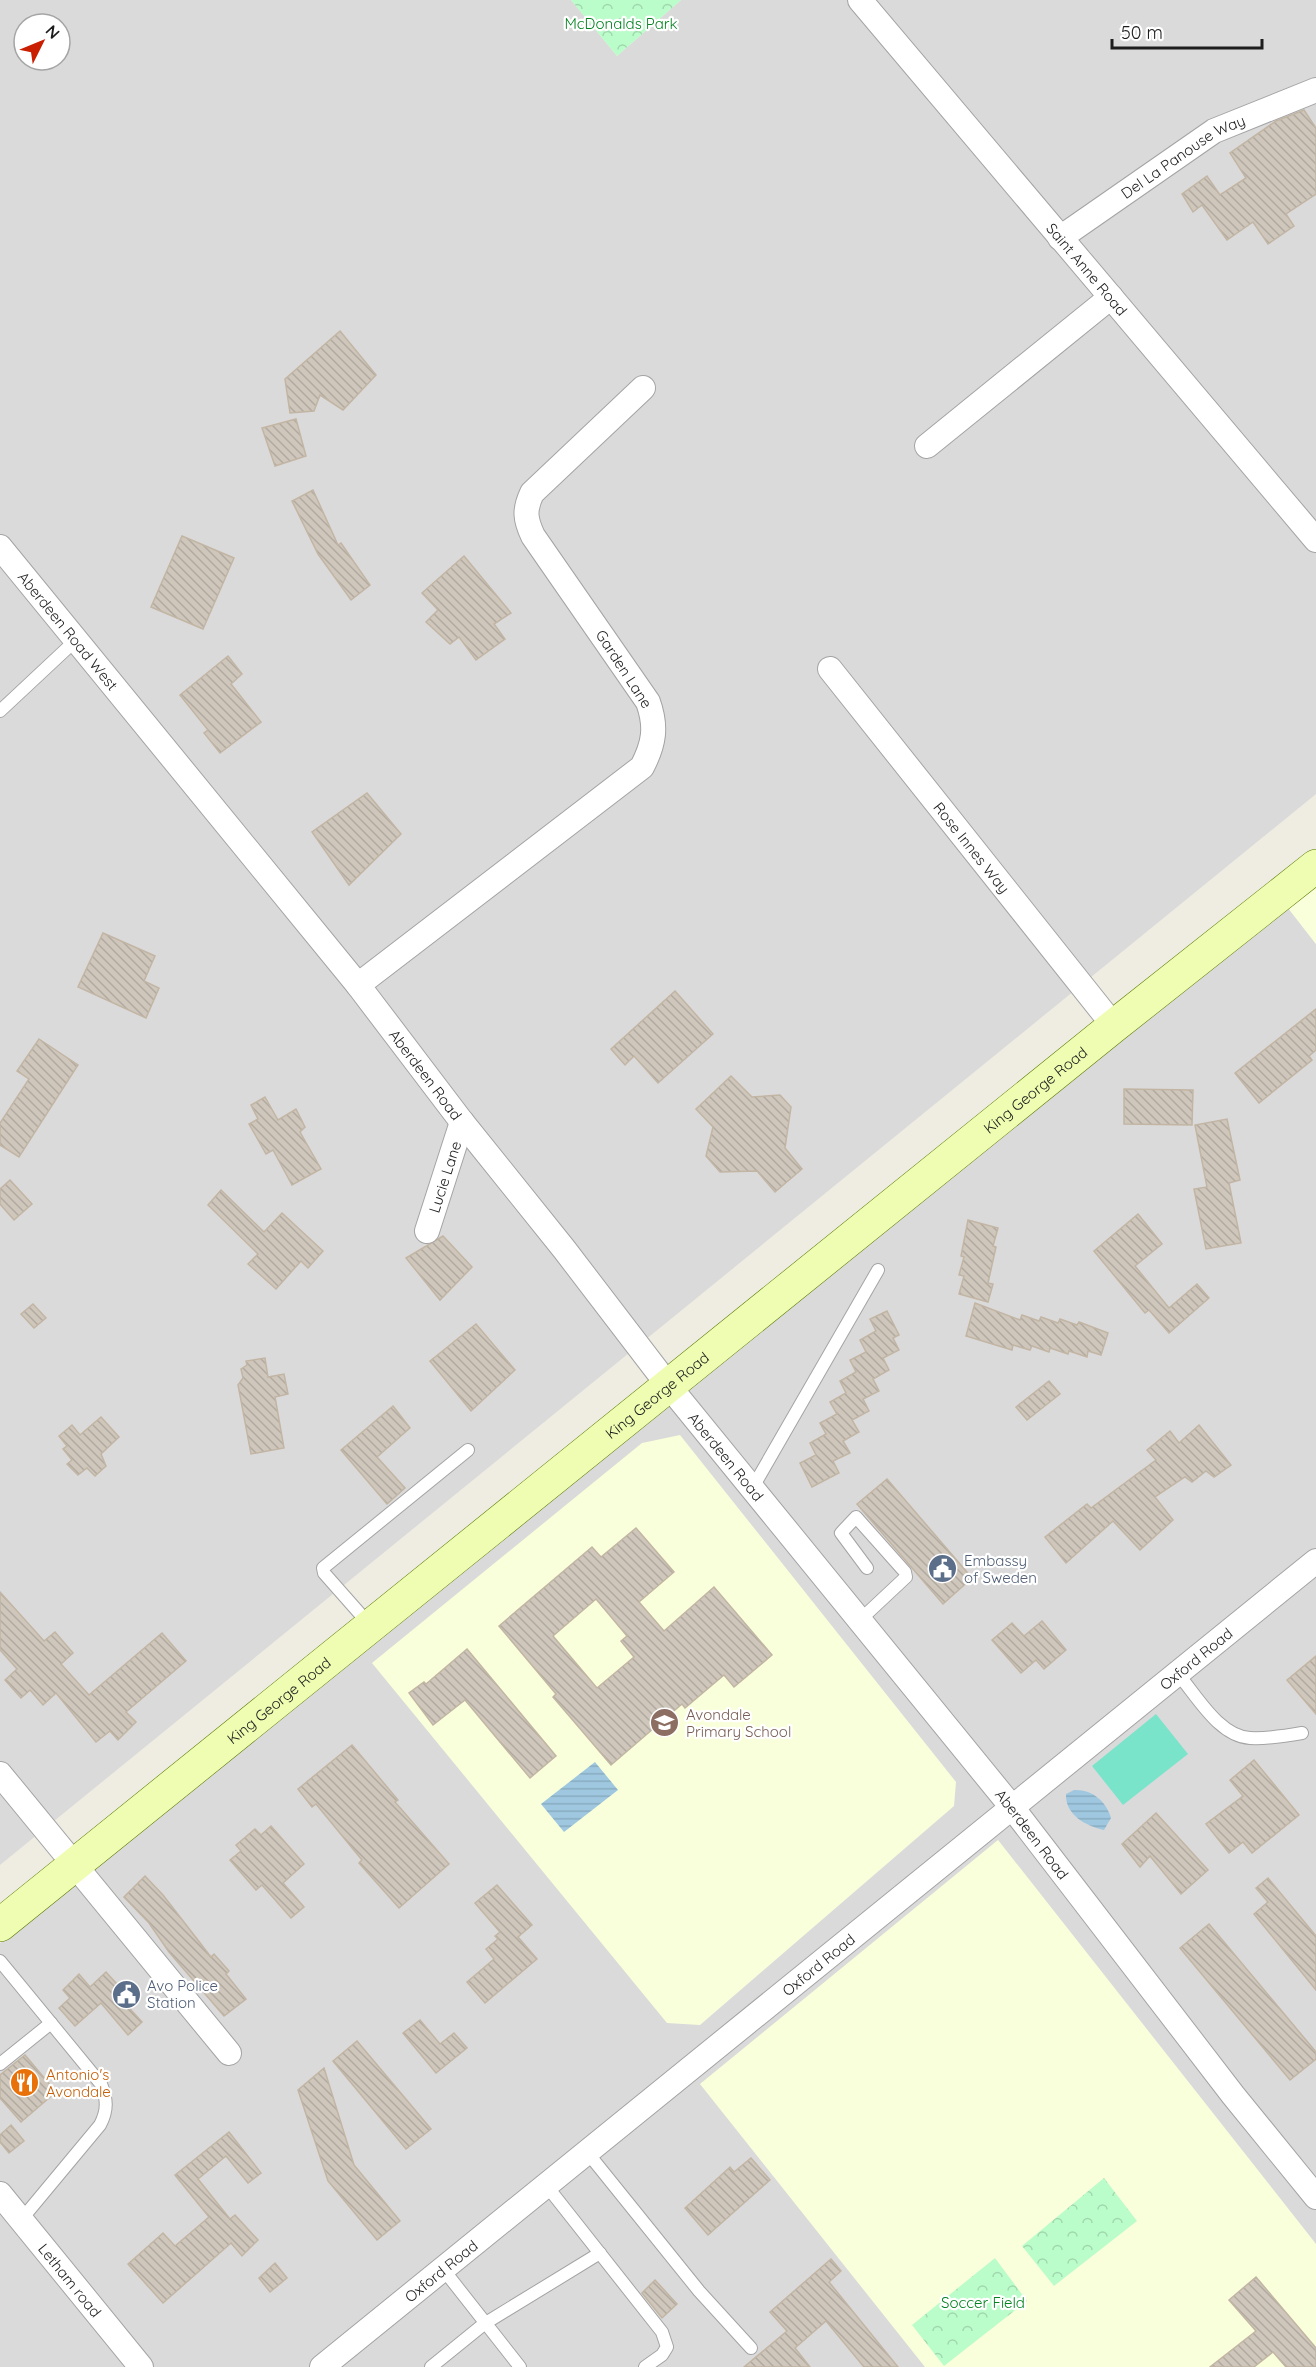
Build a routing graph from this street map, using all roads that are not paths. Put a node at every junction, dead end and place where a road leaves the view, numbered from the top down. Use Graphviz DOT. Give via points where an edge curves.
graph roads {
  1 [pos="860,0"];
  2 [pos="1316,90"];
  3 [pos="1060,237"];
  4 [pos="1111,297"];
  5 [pos="643,388"];
  6 [pos="927,446"];
  7 [pos="1316,540"];
  8 [pos="0,547"];
  9 [pos="76,640"];
  10 [pos="830,669"];
  11 [pos="0,711"];
  12 [pos="136,714"];
  13 [pos="1316,866"];
  14 [pos="358,985"];
  15 [pos="1114,1026"];
  16 [pos="462,1122"];
  17 [pos="428,1231"];
  18 [pos="878,1270"];
  19 [pos="668,1385"];
  20 [pos="468,1450"];
  21 [pos="753,1487"];
  22 [pos="1316,1562"];
  23 [pos="867,1568"];
  24 [pos="860,1620"];
  25 [pos="370,1625"];
  26 [pos="1177,1673"];
  27 [pos="1302,1733"];
  28 [pos="0,1774"];
  29 [pos="1011,1806"];
  30 [pos="74,1863"];
  31 [pos="0,1925"];
  32 [pos="0,1961"];
  33 [pos="51,2023"];
  34 [pos="229,2053"];
  35 [pos="0,2064"];
  36 [pos="587,2152"];
  37 [pos="546,2186"];
  38 [pos="0,2194"];
  39 [pos="1316,2197"];
  40 [pos="21,2220"];
  41 [pos="600,2253"];
  42 [pos="443,2269"];
  43 [pos="484,2324"];
  44 [pos="752,2348"];
  45 [pos="141,2367"];
  46 [pos="322,2367"];
  47 [pos="431,2367"];
  48 [pos="520,2367"];
  49 [pos="645,2367"];
  1 -- 3 [label="street, Saint Anne Road"];
  2 -- 3 [label="street, Del La Panouse Way" via="1214,131"];
  3 -- 4 [label="street, Saint Anne Road"];
  4 -- 6 [label="street"];
  4 -- 7 [label="street, Saint Anne Road"];
  5 -- 14 [label="street, Garden Lane" via="532,493 525,519 648,702 655,733 651,750 642,767"];
  8 -- 9 [label="street, Aberdeen Road West"];
  9 -- 11 [label="lane"];
  9 -- 12 [label="street, Aberdeen Road West"];
  10 -- 15 [label="street, Rose Innes Way"];
  12 -- 14 [label="street, Aberdeen Road"];
  13 -- 15 [label="main road, King George Road"];
  14 -- 16 [label="street, Aberdeen Road"];
  15 -- 19 [label="main road, King George Road"];
  16 -- 17 [label="street, Lucie Lane"];
  16 -- 19 [label="street, Aberdeen Road"];
  18 -- 21 [label="lane"];
  19 -- 21 [label="street, Aberdeen Road"];
  19 -- 25 [label="main road, King George Road"];
  20 -- 25 [label="lane" via="323,1568"];
  21 -- 24 [label="street, Aberdeen Road"];
  22 -- 26 [label="street, Oxford Road"];
  23 -- 24 [label="lane" via="841,1533 856,1517 906,1577"];
  24 -- 29 [label="street, Aberdeen Road"];
  25 -- 30 [label="main road, King George Road"];
  26 -- 27 [label="lane" via="1232,1733 1248,1738"];
  26 -- 29 [label="street, Oxford Road"];
  28 -- 30 [label="street"];
  29 -- 36 [label="street, Oxford Road"];
  29 -- 39 [label="street, Aberdeen Road"];
  30 -- 31 [label="main road, King George Road"];
  30 -- 34 [label="street"];
  32 -- 33 [label="lane"];
  33 -- 35 [label="lane"];
  33 -- 40 [label="lane" via="101,2084 106,2113"];
  36 -- 37 [label="street, Oxford Road"];
  36 -- 44 [label="lane" via="699,2291"];
  37 -- 41 [label="lane"];
  37 -- 42 [label="street, Oxford Road"];
  38 -- 40 [label="street, Letham road"];
  40 -- 45 [label="street, Letham road"];
  41 -- 43 [label="lane"];
  41 -- 49 [label="lane" via="666,2340 662,2355"];
  42 -- 43 [label="lane"];
  42 -- 46 [label="street, Oxford Road"];
  43 -- 47 [label="lane"];
  43 -- 48 [label="lane"];
}
